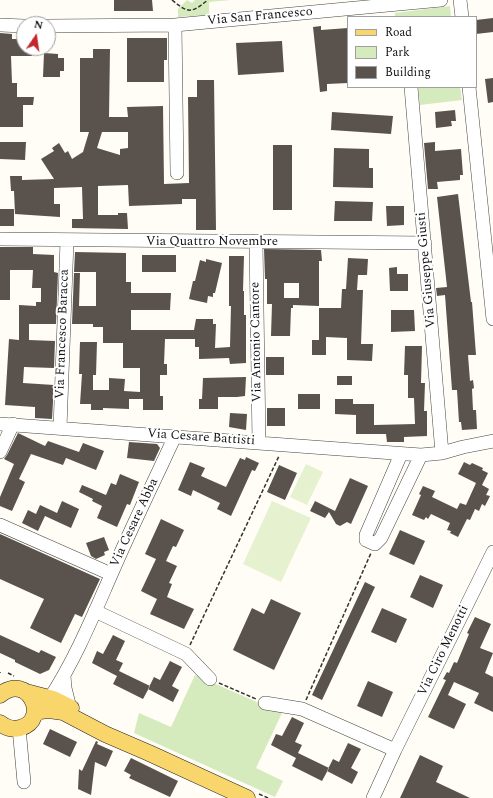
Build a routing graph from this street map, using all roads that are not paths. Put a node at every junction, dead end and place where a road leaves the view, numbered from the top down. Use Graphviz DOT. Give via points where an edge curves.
graph roads {
  1 [pos="441,0"];
  2 [pos="460,0"];
  3 [pos="462,16"];
  4 [pos="0,25"];
  5 [pos="175,25"];
  6 [pos="16,26"];
  7 [pos="56,26"];
  8 [pos="411,88"];
  9 [pos="469,88"];
  10 [pos="177,173"];
  11 [pos="0,239"];
  12 [pos="67,240"];
  13 [pos="256,242"];
  14 [pos="425,243"];
  15 [pos="493,319"];
  16 [pos="6,424"];
  17 [pos="60,428"];
  18 [pos="175,436"];
  19 [pos="493,441"];
  20 [pos="259,442"];
  21 [pos="0,452"];
  22 [pos="401,454"];
  23 [pos="442,454"];
  24 [pos="422,455"];
  25 [pos="0,525"];
  26 [pos="493,552"];
  27 [pos="111,574"];
  28 [pos="95,611"];
  29 [pos="64,676"];
  30 [pos="210,679"];
  31 [pos="0,681"];
  32 [pos="22,691"];
  33 [pos="0,695"];
  34 [pos="50,698"];
  35 [pos="265,703"];
  36 [pos="70,708"];
  37 [pos="34,715"];
  38 [pos="7,727"];
  39 [pos="140,749"];
  40 [pos="395,750"];
  41 [pos="24,782"];
  42 [pos="247,798"];
  43 [pos="373,798"];
  1 -- 5 [label="street, Via San Francesco"];
  2 -- 3 [label="street"];
  4 -- 6 [label="street"];
  5 -- 7 [label="street, Via San Francesco"];
  5 -- 10 [label="street"];
  8 -- 14 [label="street, Via Giuseppe Giusti"];
  9 -- 15 [label="street"];
  11 -- 12 [label="street, Via Quattro Novembre"];
  12 -- 13 [label="street, Via Quattro Novembre"];
  12 -- 17 [label="street, Via Francesco Baracca"];
  13 -- 14 [label="street, Via Quattro Novembre"];
  13 -- 20 [label="street, Via Antonio Cantore"];
  14 -- 23 [label="street, Via Giuseppe Giusti"];
  16 -- 17 [label="street, Via Cesare Battisti"];
  16 -- 21 [label="street"];
  17 -- 18 [label="street, Via Cesare Battisti"];
  18 -- 20 [label="street, Via Cesare Battisti"];
  18 -- 27 [label="street, Via Cesare Abba"];
  19 -- 23 [label="street, Via Cesare Battisti"];
  20 -- 22 [label="street, Via Cesare Battisti"];
  22 -- 24 [label="street, Via Cesare Battisti"];
  22 -- 24 [label="street" via="366,535 366,540 374,544 381,538"];
  23 -- 24 [label="street, Via Cesare Battisti"];
  25 -- 27 [label="street"];
  26 -- 40 [label="street, Via Ciro Menotti"];
  27 -- 28 [label="street, Via Cesare Abba"];
  28 -- 29 [label="street, Via Cesare Abba"];
  28 -- 30 [label="street" via="186,654"];
  29 -- 34 [label="street, Via Cesare Abba"];
  29 -- 36 [label="street"];
  31 -- 32 [label="main road"];
  32 -- 33 [label="main road" via="8,690"];
  32 -- 34 [label="main road"];
  32 -- 37 [label="main road" via="30,696 34,703"];
  34 -- 36 [label="main road"];
  35 -- 40 [label="street" via="302,709"];
  36 -- 39 [label="main road"];
  37 -- 38 [label="main road" via="28,723"];
  37 -- 39 [label="main road" via="45,710 63,712"];
  38 -- 41 [label="street"];
  39 -- 42 [label="main road"];
  40 -- 43 [label="street, Via Ciro Menotti"];
}
